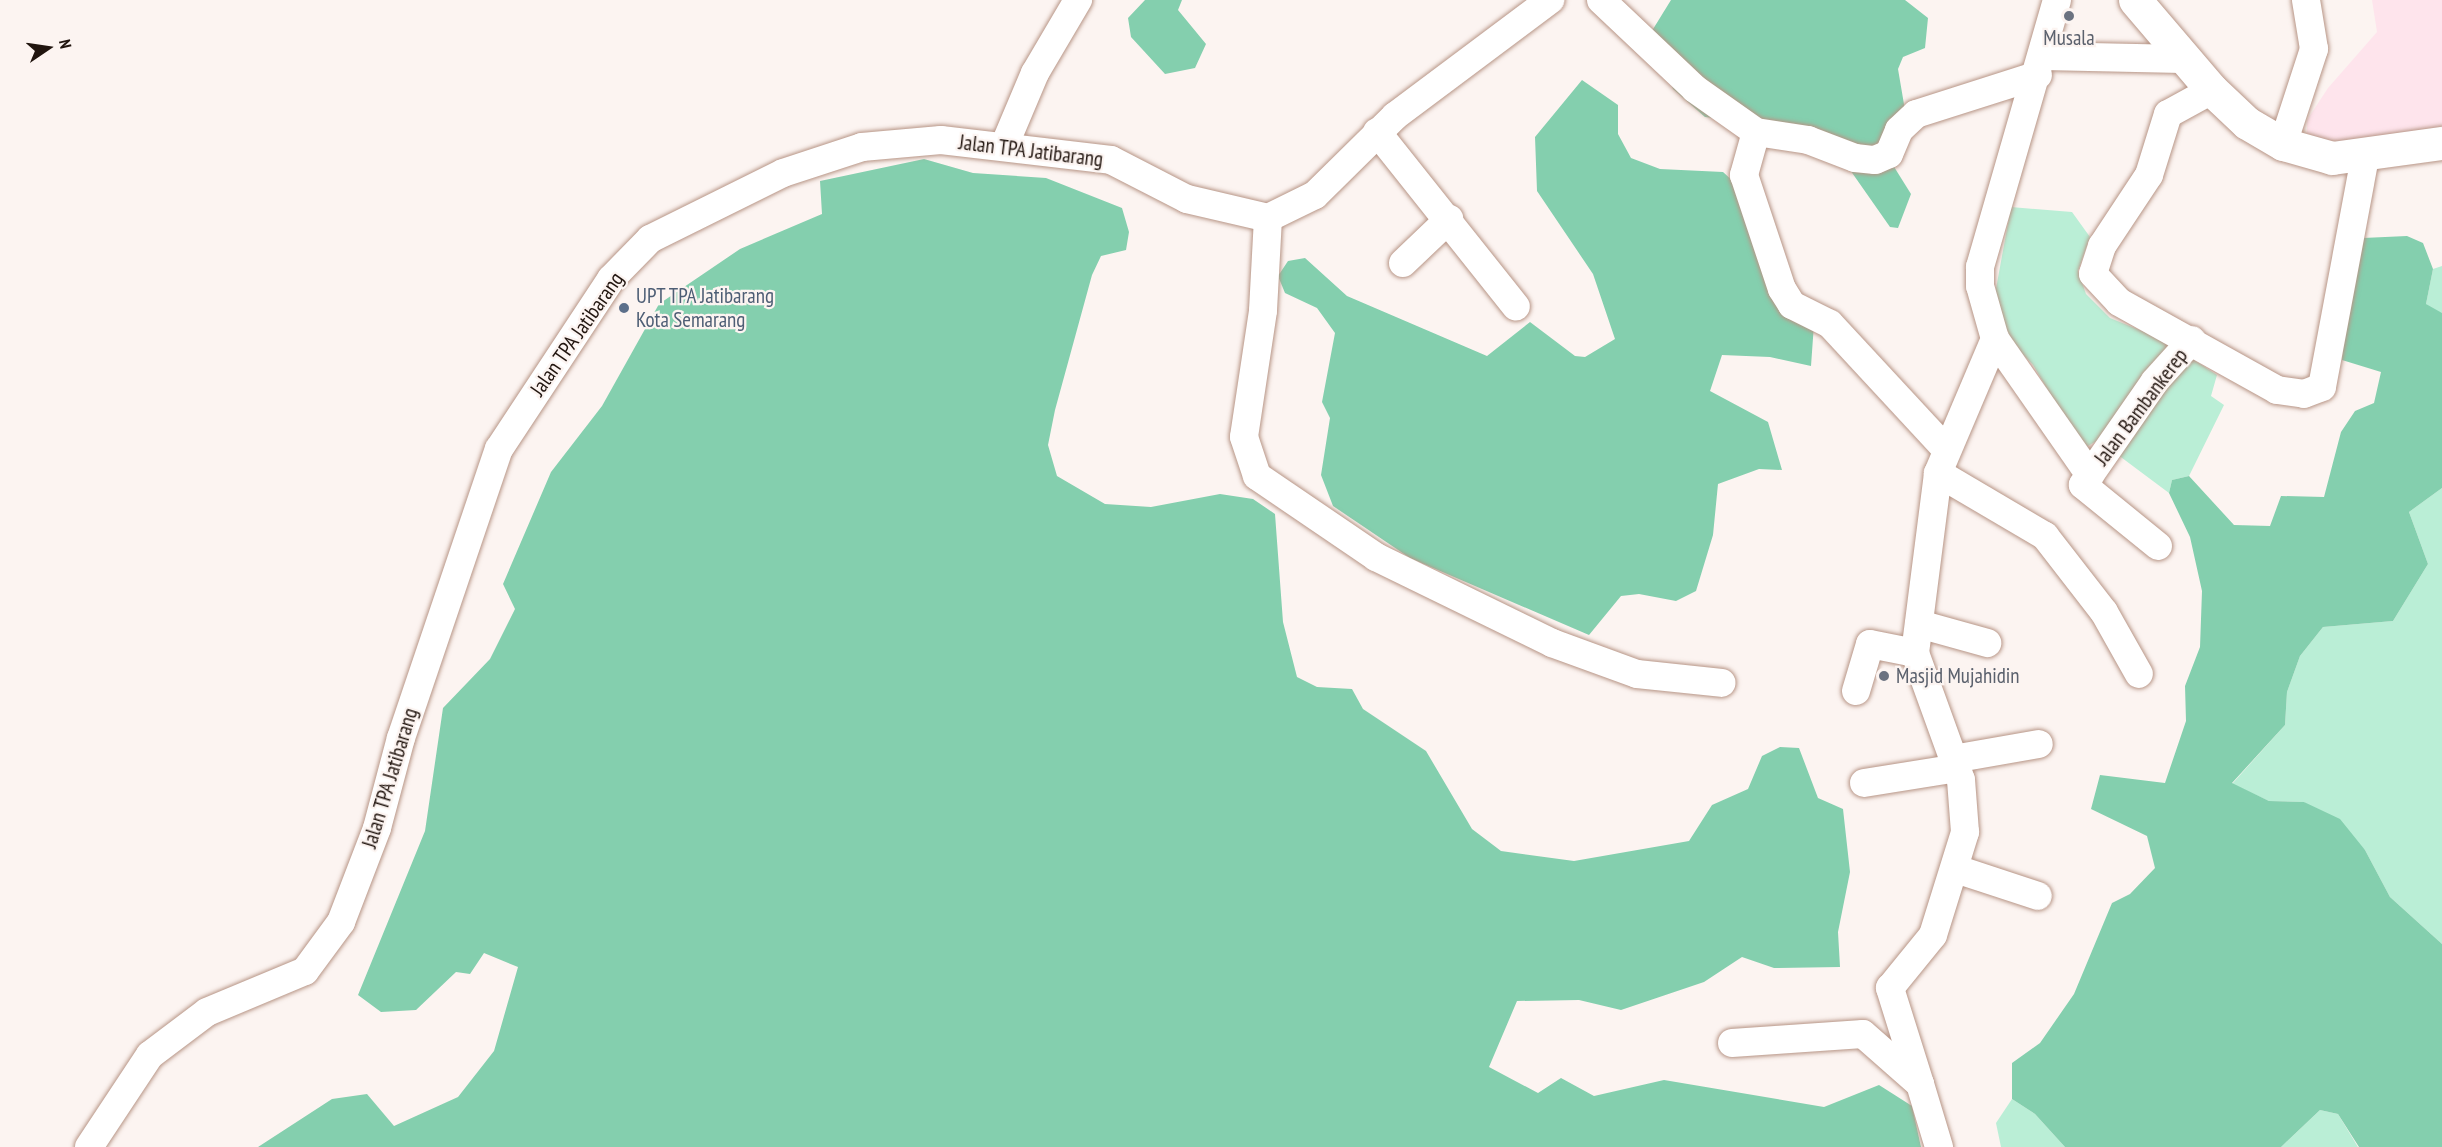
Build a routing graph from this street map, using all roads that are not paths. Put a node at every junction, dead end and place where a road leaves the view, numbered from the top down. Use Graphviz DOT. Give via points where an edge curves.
graph roads {
  1 [pos="1078,0"];
  2 [pos="1550,0"];
  3 [pos="1601,0"];
  4 [pos="2057,0"];
  5 [pos="2135,0"];
  6 [pos="2306,0"];
  7 [pos="2182,59"];
  8 [pos="2040,66"];
  9 [pos="2212,90"];
  10 [pos="1377,132"];
  11 [pos="1756,132"];
  12 [pos="2442,143"];
  13 [pos="1005,144"];
  14 [pos="2283,144"];
  15 [pos="2365,156"];
  16 [pos="1268,218"];
  17 [pos="1449,219"];
  18 [pos="1403,263"];
  19 [pos="1516,307"];
  20 [pos="1995,339"];
  21 [pos="2192,340"];
  22 [pos="1942,460"];
  23 [pos="2090,475"];
  24 [pos="2158,546"];
  25 [pos="1918,624"];
  26 [pos="1987,643"];
  27 [pos="1915,653"];
  28 [pos="2139,674"];
  29 [pos="1722,683"];
  30 [pos="1856,691"];
  31 [pos="2038,744"];
  32 [pos="1956,764"];
  33 [pos="1864,783"];
  34 [pos="1956,869"];
  35 [pos="2038,896"];
  36 [pos="1732,1043"];
  37 [pos="1920,1084"];
  38 [pos="89,1147"];
  39 [pos="1939,1147"];
  1 -- 13 [label="street" via="1035,73"];
  2 -- 10 [label="street"];
  3 -- 11 [label="street" via="1695,89"];
  4 -- 8 [label="street"];
  5 -- 7 [label="main road"];
  6 -- 14 [label="street" via="2314,49"];
  7 -- 8 [label="street"];
  7 -- 9 [label="main road"];
  8 -- 11 [label="street" via="1916,114 1899,130 1889,154 1875,160 1808,140"];
  8 -- 20 [label="street" via="1980,267 1984,315"];
  9 -- 14 [label="main road" via="2247,123"];
  9 -- 21 [label="street" via="2168,114 2149,175 2102,246 2093,274 2119,302"];
  10 -- 16 [label="street" via="1315,195"];
  10 -- 17 [label="street"];
  11 -- 22 [label="street" via="1743,175 1782,289 1792,305 1830,324"];
  12 -- 15 [label="main road"];
  13 -- 16 [label="street, Jalan TPA Jatibarang" via="1111,160 1187,199"];
  13 -- 38 [label="street, Jalan TPA Jatibarang" via="901,142 862,147 783,173 650,239 611,279 499,448 401,738 377,828 341,922 304,971 207,1012 150,1055"];
  14 -- 15 [label="main road" via="2332,158"];
  15 -- 21 [label="street" via="2322,387 2304,394 2277,390"];
  16 -- 29 [label="street" via="1263,312 1245,427 1246,453 1257,476 1377,557 1552,643 1637,674"];
  17 -- 18 [label="street"];
  17 -- 19 [label="street"];
  20 -- 22 [label="street"];
  20 -- 23 [label="street"];
  21 -- 23 [label="street, Jalan Bambankerep" via="2155,381"];
  22 -- 25 [label="street"];
  22 -- 28 [label="street" via="2045,536 2104,612"];
  23 -- 24 [label="street" via="2083,490"];
  25 -- 26 [label="street"];
  25 -- 27 [label="street"];
  27 -- 30 [label="street" via="1870,644"];
  27 -- 32 [label="street"];
  31 -- 32 [label="street"];
  32 -- 33 [label="street"];
  32 -- 34 [label="street" via="1965,832"];
  34 -- 35 [label="street"];
  34 -- 37 [label="street" via="1933,935 1890,988"];
  36 -- 37 [label="street" via="1863,1034"];
  37 -- 39 [label="street"];
}
